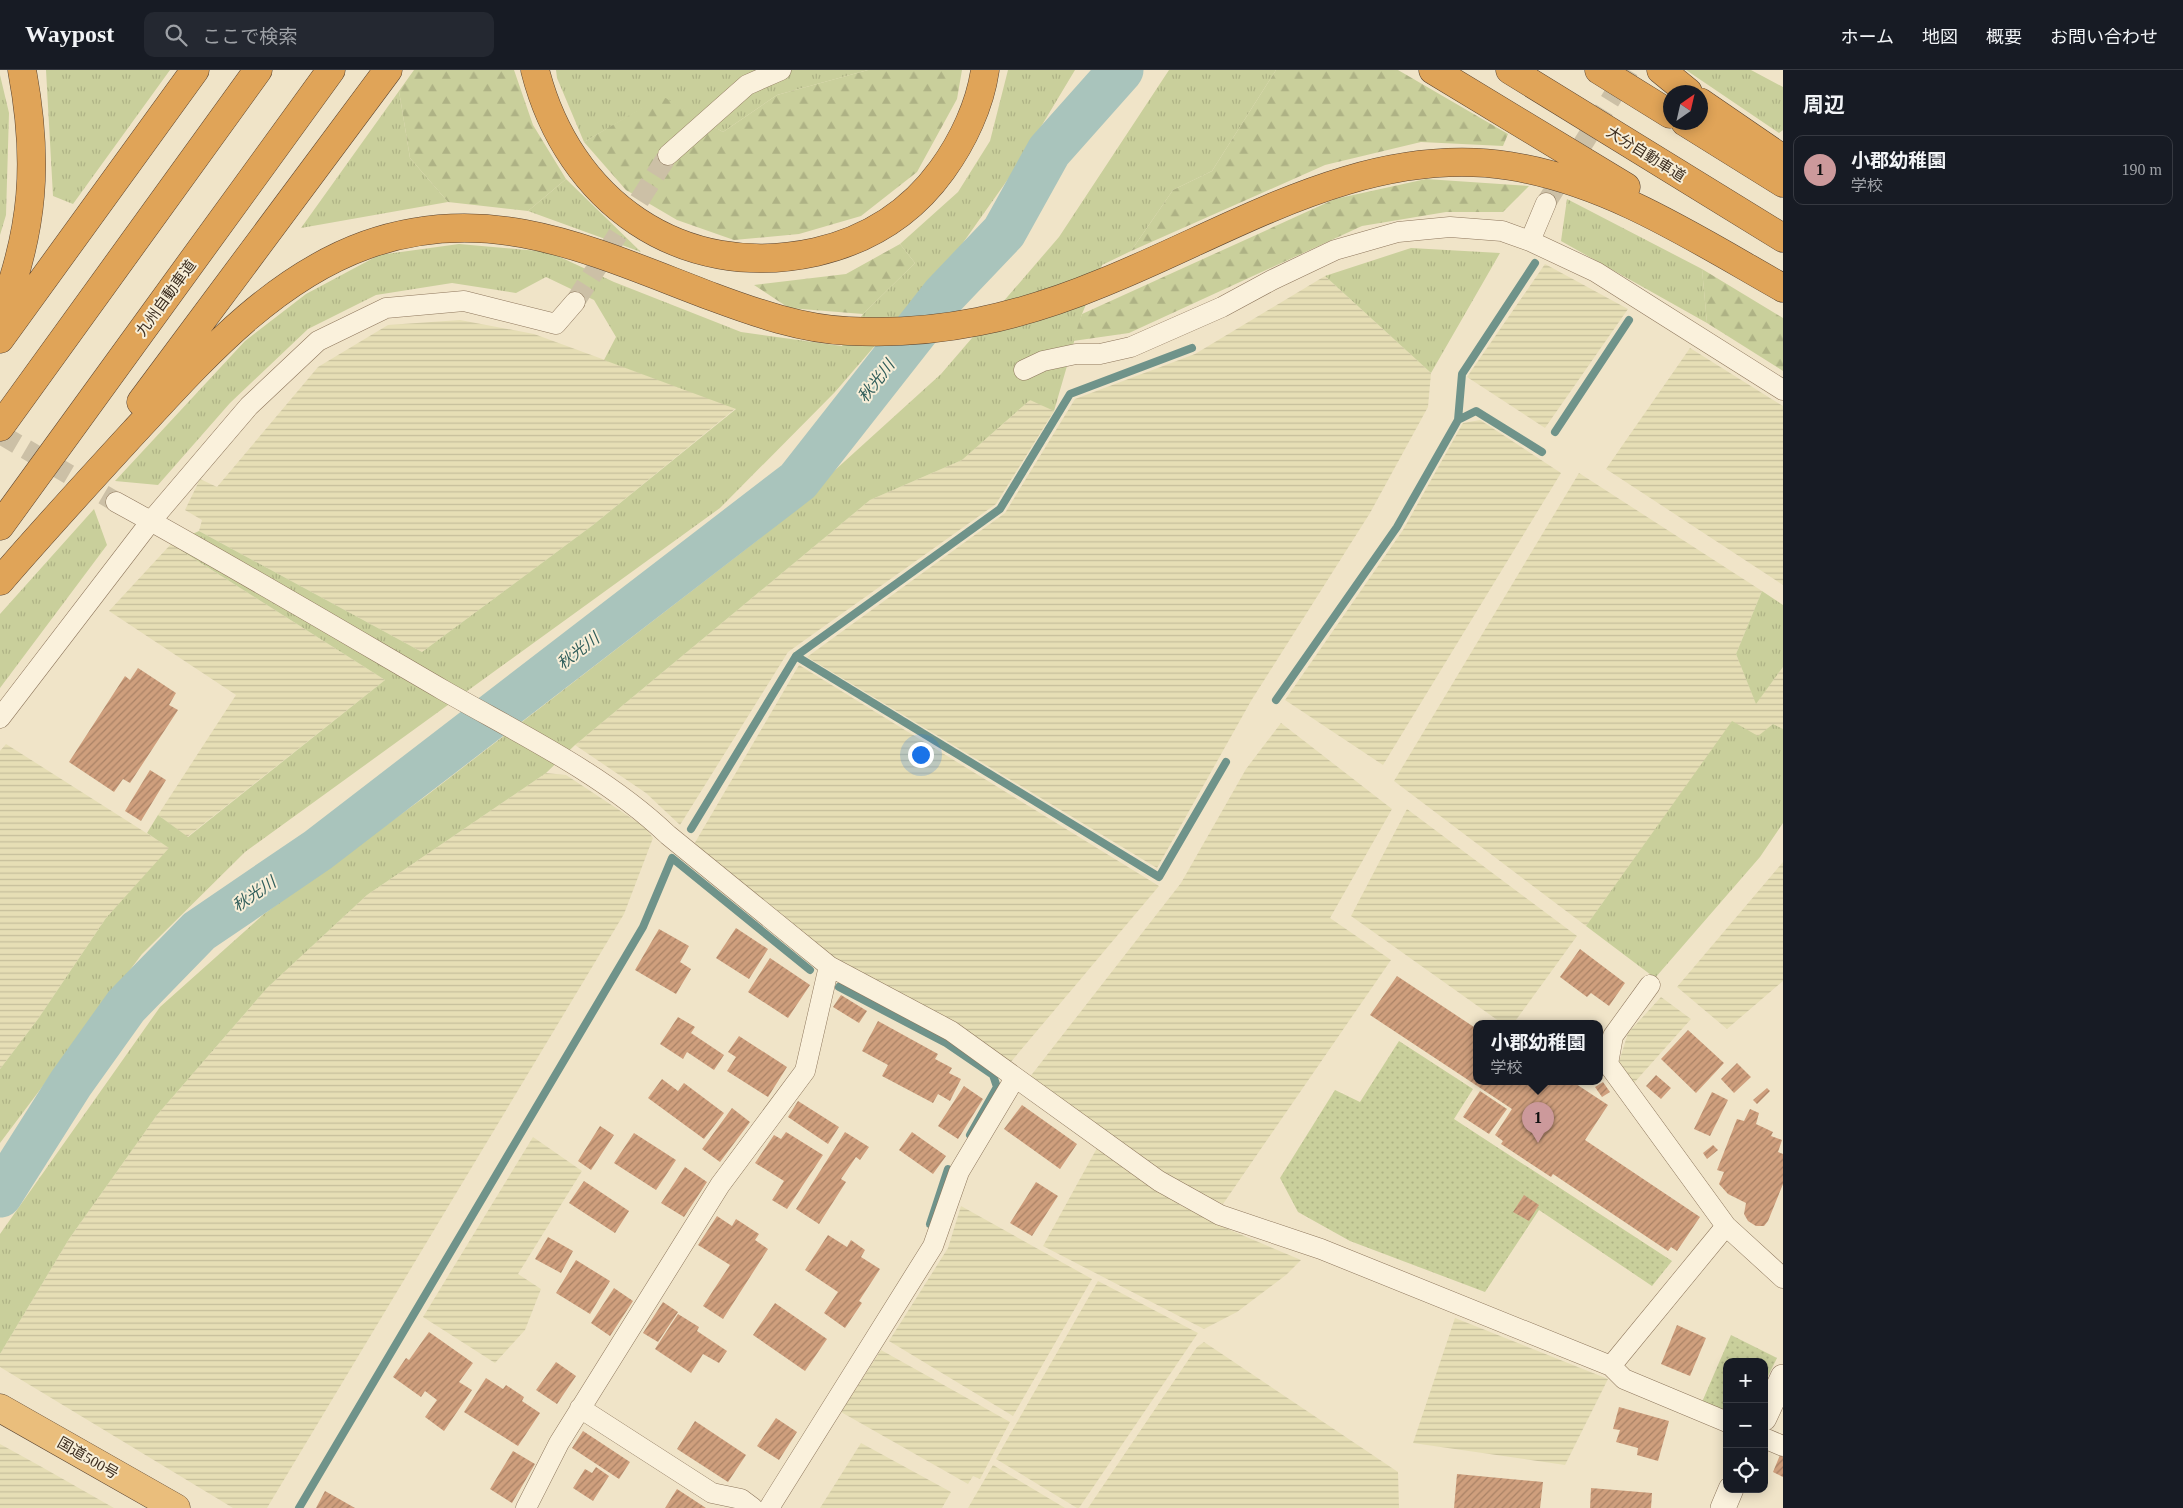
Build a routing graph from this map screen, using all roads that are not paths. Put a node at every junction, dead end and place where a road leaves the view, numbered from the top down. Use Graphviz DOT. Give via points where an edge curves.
graph roads {
  1 [pos="22,70"];
  2 [pos="195,70"];
  3 [pos="258,70"];
  4 [pos="331,70"];
  5 [pos="388,70"];
  6 [pos="535,70"];
  7 [pos="781,70"];
  8 [pos="985,70"];
  9 [pos="1433,70"];
  10 [pos="1510,70"];
  11 [pos="1599,70"];
  12 [pos="1661,70"];
  13 [pos="1679,85"];
  14 [pos="1708,107"];
  15 [pos="1663,110"];
  16 [pos="1698,130"];
  17 [pos="668,155"];
  18 [pos="1783,158"];
  19 [pos="1783,183"];
  20 [pos="1546,203"];
  21 [pos="1783,238"];
  22 [pos="1530,240"];
  23 [pos="1783,287"];
  24 [pos="575,302"];
  25 [pos="0,317"];
  26 [pos="0,339"];
  27 [pos="1024,370"];
  28 [pos="1783,390"];
  29 [pos="0,427"];
  30 [pos="116,502"];
  31 [pos="60,511"];
  32 [pos="151,521"];
  33 [pos="0,526"];
  34 [pos="0,581"];
  35 [pos="0,718"];
  36 [pos="829,966"];
  37 [pos="1650,985"];
  38 [pos="1016,1078"];
  39 [pos="1726,1226"];
  40 [pos="1783,1278"];
  41 [pos="1611,1366"];
  42 [pos="1783,1377"];
  43 [pos="0,1408"];
  44 [pos="580,1408"];
  45 [pos="1768,1409"];
  46 [pos="1723,1420"];
  47 [pos="1768,1440"];
  48 [pos="1783,1446"];
  49 [pos="1729,1493"];
  50 [pos="176,1508"];
  51 [pos="526,1508"];
  52 [pos="753,1508"];
  53 [pos="769,1508"];
  54 [pos="1723,1508"];
  1 -- 25 [label="highway" via="32,139 32,183 16,270"];
  2 -- 26 [label="highway"];
  3 -- 29 [label="highway"];
  4 -- 33 [label="highway, 九州自動車道"];
  5 -- 31 [label="highway"];
  6 -- 8 [label="highway" via="554,125 575,161 620,209 685,246 710,254 759,259 792,257 854,241 882,227 909,207 931,185 964,134 976,106"];
  7 -- 17 [label="street" via="746,85"];
  9 -- 23 [label="highway"];
  10 -- 21 [label="highway, 大分自動車道"];
  11 -- 15 [label="highway"];
  12 -- 13 [label="highway"];
  14 -- 18 [label="highway"];
  16 -- 19 [label="highway"];
  20 -- 22 [label="street"];
  22 -- 27 [label="street" via="1502,231 1450,227 1398,232 1335,250 1132,347 1043,361"];
  22 -- 28 [label="street" via="1596,272"];
  23 -- 31 [label="highway" via="1621,199 1547,174 1475,162 1439,163 1369,174 1266,210 1102,284 1016,313 939,329 902,332 836,331 752,312 545,237 508,229 436,228 363,246 293,282 190,372"];
  24 -- 32 [label="street" via="556,324 464,301 386,308 318,341 250,406"];
  30 -- 32 [label="street"];
  31 -- 34 [label="highway"];
  32 -- 35 [label="street"];
  32 -- 36 [label="street" via="619,794"];
  36 -- 38 [label="street" via="951,1031"];
  36 -- 44 [label="street" via="805,1071 720,1185"];
  37 -- 39 [label="street" via="1613,1036 1608,1064"];
  38 -- 41 [label="street" via="1159,1181 1220,1215 1321,1249"];
  38 -- 53 [label="street" via="960,1172 933,1246"];
  39 -- 40 [label="street"];
  39 -- 41 [label="street"];
  41 -- 46 [label="street" via="1624,1378"];
  42 -- 45 [label="street"];
  43 -- 50 [label="highway, 国道500号"];
  44 -- 51 [label="street"];
  44 -- 52 [label="street" via="712,1493 741,1499"];
  47 -- 48 [label="street"];
  49 -- 54 [label="street"];
}
